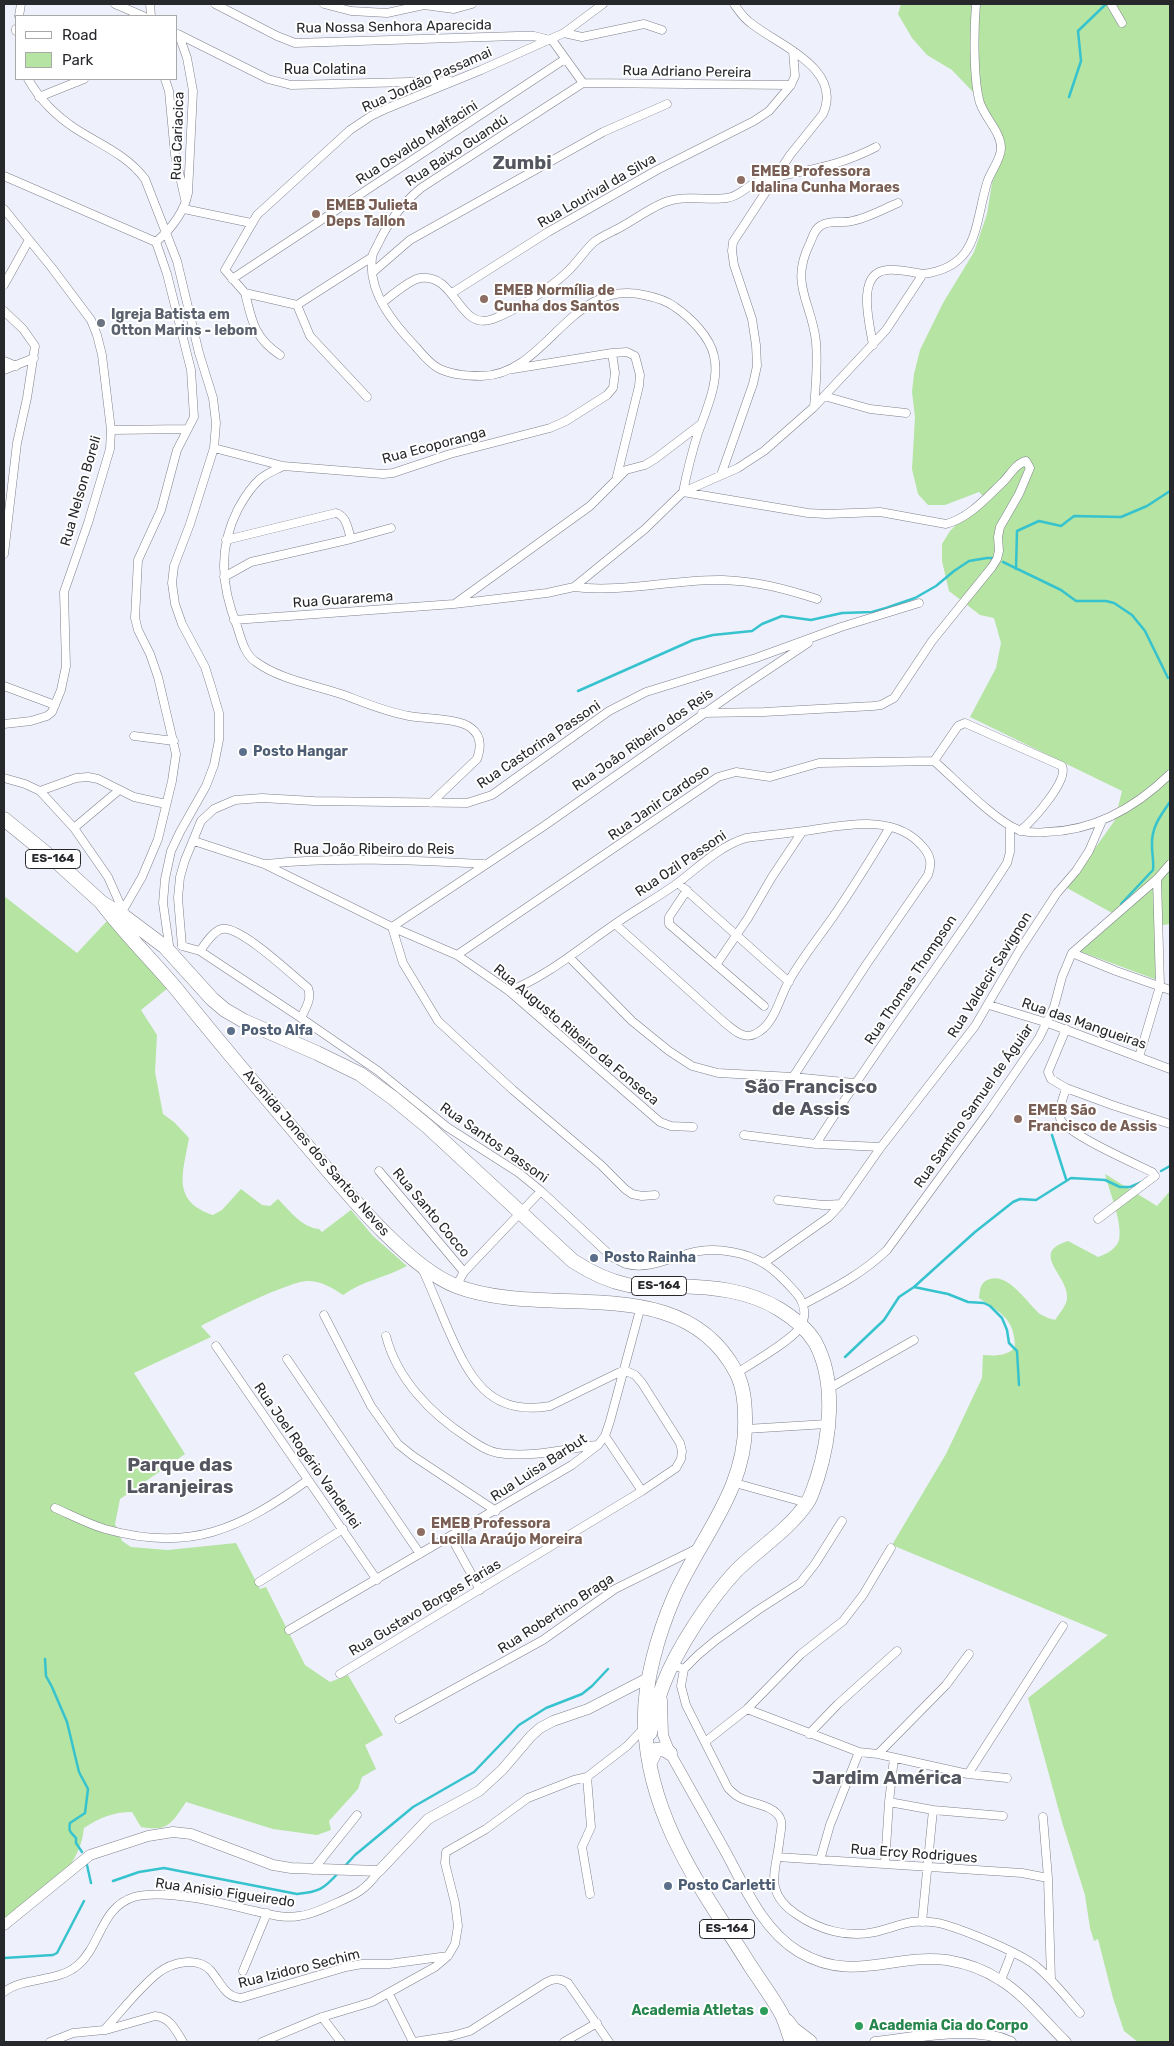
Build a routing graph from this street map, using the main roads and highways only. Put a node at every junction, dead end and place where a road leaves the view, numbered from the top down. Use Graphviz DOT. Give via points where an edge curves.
graph roads {
  1 [pos="4,819"];
  2 [pos="100,902"];
  3 [pos="153,937"];
  4 [pos="138,947"];
  5 [pos="655,1657"];
  6 [pos="655,1716"];
  7 [pos="647,1745"];
  8 [pos="670,1753"];
  9 [pos="650,1762"];
  10 [pos="782,2015"];
  11 [pos="792,2042"];
  12 [pos="810,2042"];
  1 -- 2 [label="highway, ES-164"];
  2 -- 3 [label="highway, ES-164" via="124,914"];
  2 -- 4 [label="highway, Avenida Jones dos Santos Neves / ES-164"];
  3 -- 4 [label="highway" via="146,938"];
  3 -- 6 [label="highway, ES-164" via="176,951 212,998 226,1010 360,1074 393,1098 573,1261 594,1274 628,1285 731,1290 754,1296 779,1309 801,1326 814,1342 826,1374 827,1424 825,1449 807,1503 721,1589 678,1667 662,1687"];
  4 -- 5 [label="highway, Avenida Jones dos Santos Neves / ES-164" via="154,962 342,1188 390,1238 420,1263 456,1286 493,1296 641,1306 688,1322 720,1349 737,1373 742,1390 746,1429 742,1460 736,1483 675,1595 663,1624"];
  5 -- 6 [label="highway"];
  5 -- 7 [label="highway, Avenida Jones dos Santos Neves / ES-164" via="648,1678"];
  6 -- 7 [label="highway, ES-164"];
  7 -- 9 [label="highway, Avenida Jones dos Santos Neves / ES-164"];
  8 -- 9 [label="highway" via="658,1749"];
  9 -- 10 [label="highway, Avenida Jones dos Santos Neves / ES-164" via="654,1786 674,1842"];
  10 -- 11 [label="highway, Avenida Jones dos Santos Neves / ES-164"];
  10 -- 12 [label="highway, ES-164"];
}
